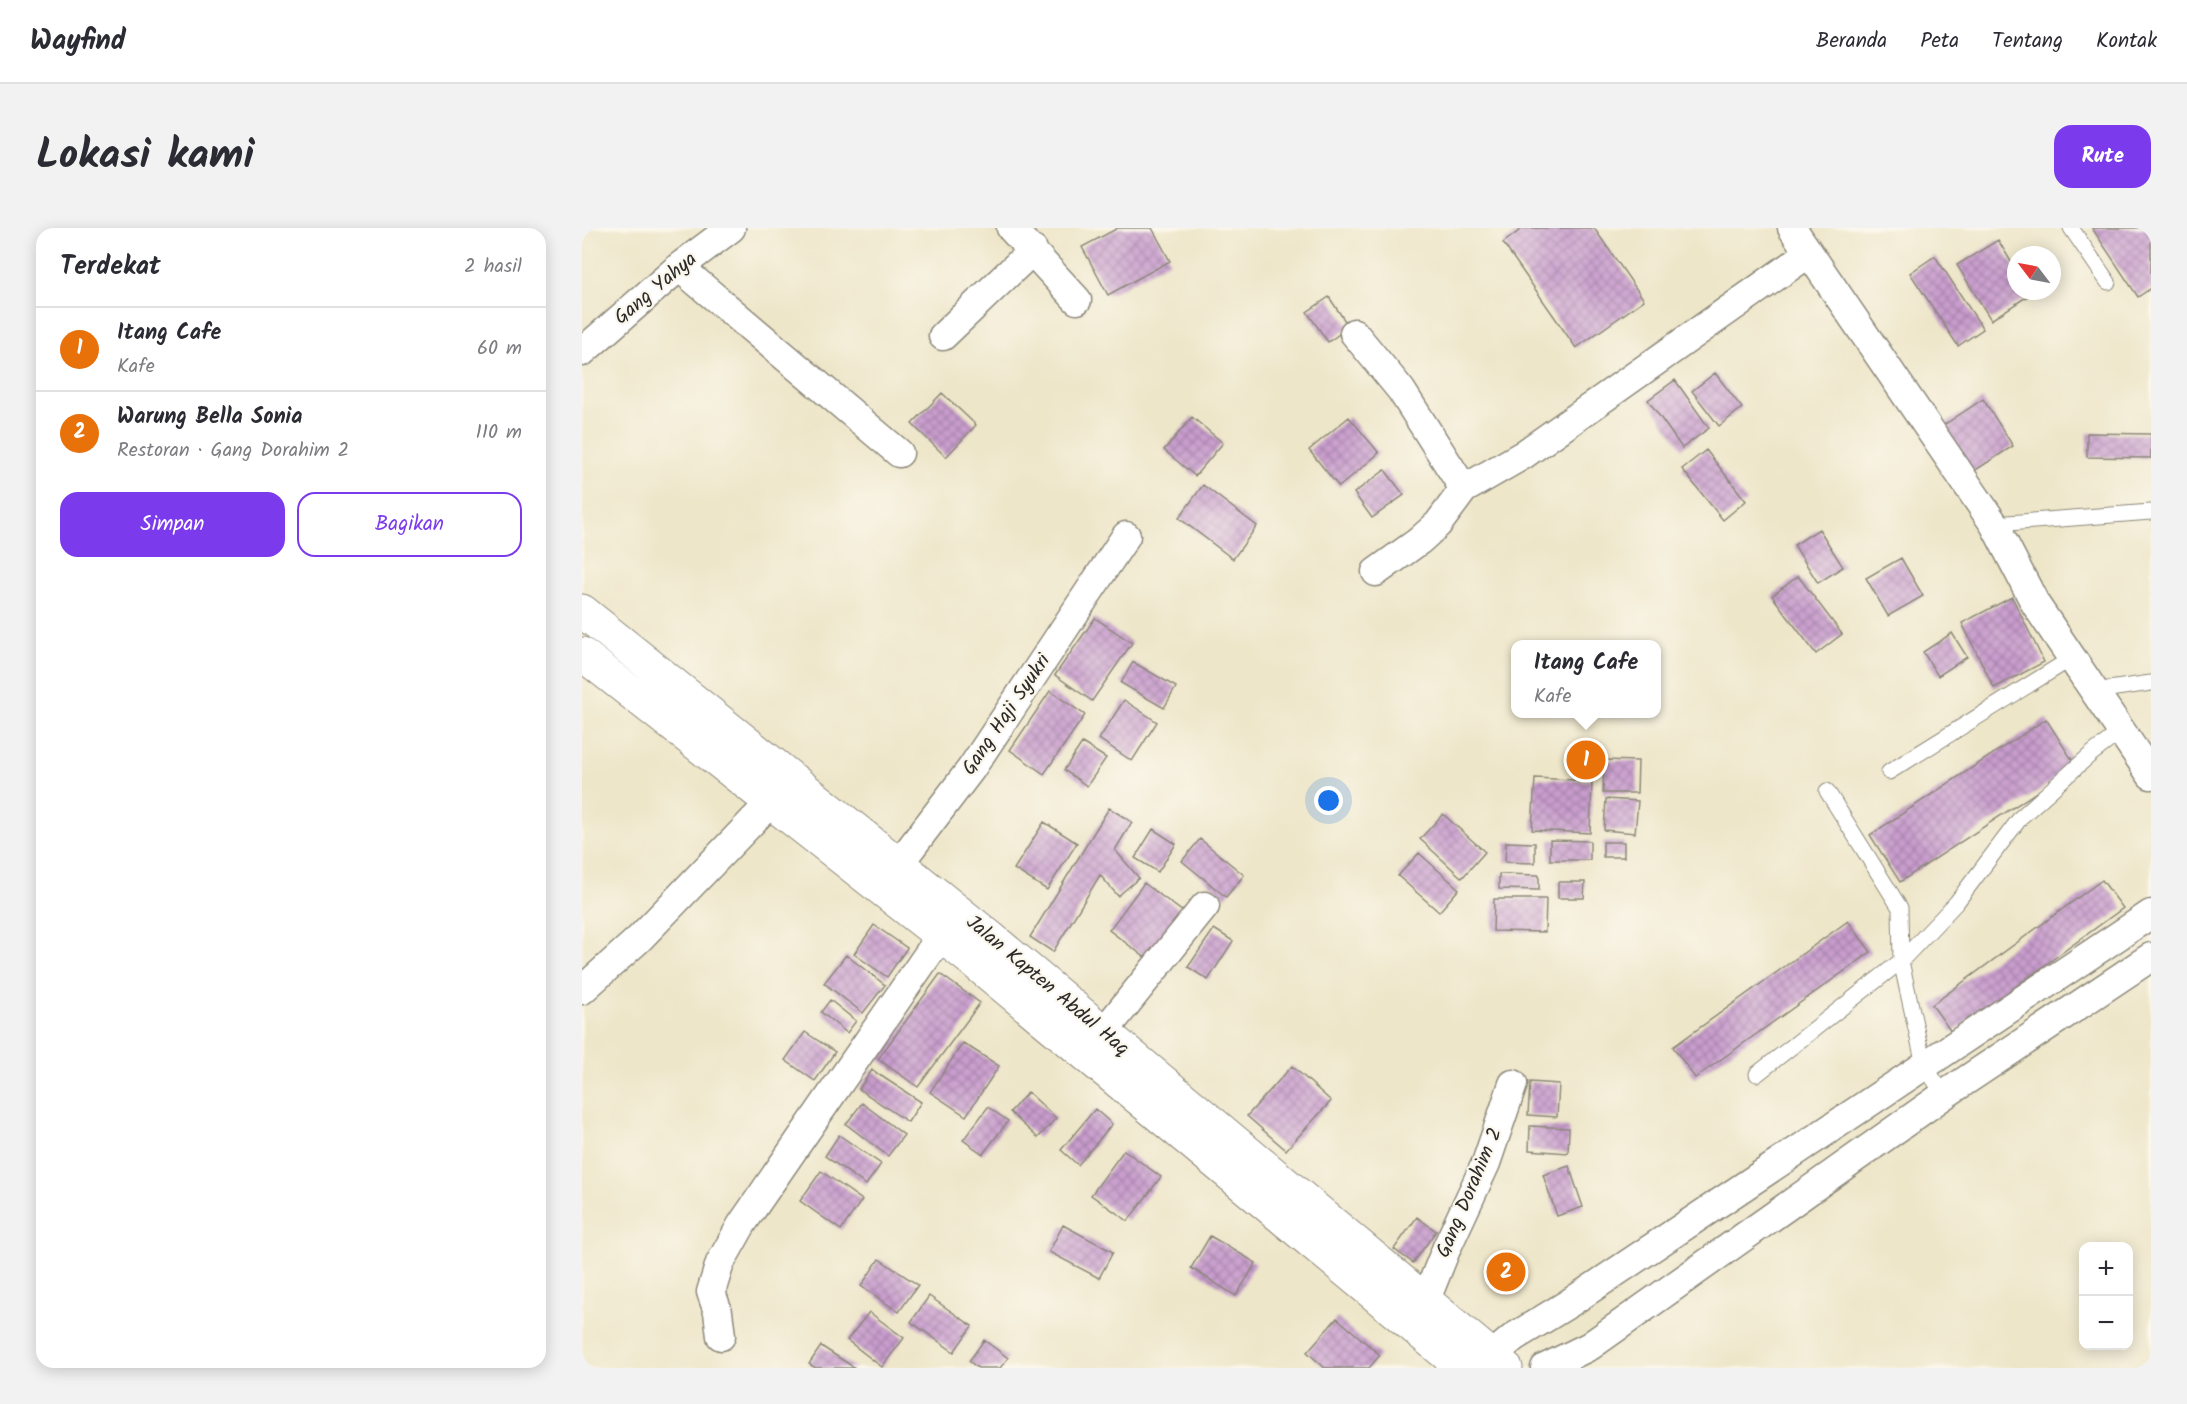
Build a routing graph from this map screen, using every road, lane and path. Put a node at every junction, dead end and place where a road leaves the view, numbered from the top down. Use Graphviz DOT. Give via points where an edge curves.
graph roads {
  1 [pos="732,228"];
  2 [pos="1011,228"];
  3 [pos="1792,228"];
  4 [pos="2071,228"];
  5 [pos="1033,250"];
  6 [pos="1809,253"];
  7 [pos="679,267"];
  8 [pos="2108,282"];
  9 [pos="1077,300"];
  10 [pos="1353,333"];
  11 [pos="943,336"];
  12 [pos="582,352"];
  13 [pos="899,453"];
  14 [pos="1464,489"];
  15 [pos="2151,512"];
  16 [pos="1994,524"];
  17 [pos="1126,536"];
  18 [pos="1376,572"];
  19 [pos="582,611"];
  20 [pos="582,654"];
  21 [pos="2072,658"];
  22 [pos="2151,683"];
  23 [pos="2095,692"];
  24 [pos="2121,731"];
  25 [pos="1889,772"];
  26 [pos="2151,775"];
  27 [pos="1827,791"];
  28 [pos="771,802"];
  29 [pos="889,876"];
  30 [pos="1205,906"];
  31 [pos="2151,914"];
  32 [pos="940,937"];
  33 [pos="2151,957"];
  34 [pos="1901,961"];
  35 [pos="582,990"];
  36 [pos="1103,1033"];
  37 [pos="1924,1065"];
  38 [pos="1757,1074"];
  39 [pos="1513,1084"];
  40 [pos="1944,1095"];
  41 [pos="1230,1156"];
  42 [pos="1425,1302"];
  43 [pos="721,1336"];
  44 [pos="1484,1365"];
  45 [pos="1545,1368"];
  1 -- 7 [label="street, Gang Yahya"];
  2 -- 5 [label="street"];
  3 -- 6 [label="street"];
  4 -- 8 [label="lane"];
  5 -- 9 [label="street"];
  5 -- 11 [label="street"];
  6 -- 14 [label="street" via="1523,455"];
  6 -- 16 [label="street"];
  7 -- 12 [label="street, Gang Yahya"];
  7 -- 13 [label="street"];
  10 -- 14 [label="street" via="1401,390"];
  14 -- 18 [label="street" via="1438,524"];
  15 -- 16 [label="lane"];
  16 -- 21 [label="street" via="2036,605"];
  17 -- 29 [label="street, Gang Haji Syukri" via="971,769"];
  19 -- 29 [label="street, Jalan Kapten Abdul Haq"];
  20 -- 28 [label="street, Jalan Kapten Abdul Haq"];
  21 -- 23 [label="street"];
  21 -- 25 [label="lane"];
  22 -- 23 [label="lane"];
  23 -- 24 [label="street"];
  24 -- 26 [label="street"];
  24 -- 34 [label="lane" via="2021,817 1956,903"];
  27 -- 34 [label="lane" via="1900,908"];
  28 -- 29 [label="street, Jalan Kapten Abdul Haq"];
  28 -- 35 [label="street" via="639,939"];
  29 -- 32 [label="street, Jalan Kapten Abdul Haq"];
  29 -- 36 [label="street, Jalan Kapten Abdul Haq" via="991,938"];
  30 -- 36 [label="street"];
  31 -- 37 [label="street"];
  32 -- 41 [label="street, Jalan Kapten Abdul Haq"];
  32 -- 43 [label="street" via="742,1224 720,1263 711,1292"];
  33 -- 40 [label="street"];
  34 -- 37 [label="lane"];
  34 -- 38 [label="lane"];
  36 -- 41 [label="street, Jalan Kapten Abdul Haq"];
  37 -- 40 [label="lane"];
  37 -- 44 [label="street" via="1514,1337"];
  39 -- 42 [label="street, Gang Dorahim 2" via="1486,1163"];
  40 -- 45 [label="street" via="1590,1346"];
  41 -- 42 [label="street, Jalan Kapten Abdul Haq"];
  41 -- 44 [label="street, Jalan Kapten Abdul Haq"];
  42 -- 44 [label="street, Jalan Kapten Abdul Haq"];
}
